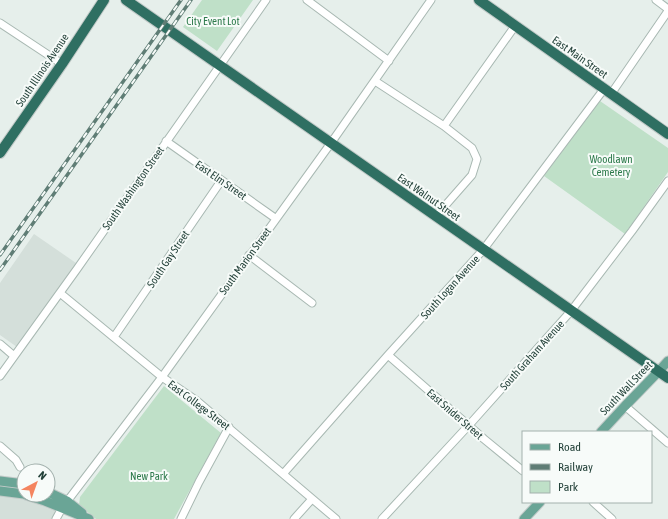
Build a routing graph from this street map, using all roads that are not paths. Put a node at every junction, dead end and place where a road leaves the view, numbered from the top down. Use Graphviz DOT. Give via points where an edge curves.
graph roads {
  1 [pos="104,0"];
  2 [pos="126,0"];
  3 [pos="266,0"];
  4 [pos="307,0"];
  5 [pos="431,0"];
  6 [pos="479,0"];
  7 [pos="656,0"];
  8 [pos="668,10"];
  9 [pos="0,23"];
  10 [pos="515,26"];
  11 [pos="389,61"];
  12 [pos="62,64"];
  13 [pos="220,64"];
  14 [pos="375,81"];
  15 [pos="607,91"];
  16 [pos="444,126"];
  17 [pos="668,134"];
  18 [pos="166,142"];
  19 [pos="331,143"];
  20 [pos="2,146"];
  21 [pos="221,181"];
  22 [pos="668,181"];
  23 [pos="436,216"];
  24 [pos="276,218"];
  25 [pos="483,250"];
  26 [pos="249,255"];
  27 [pos="60,293"];
  28 [pos="312,303"];
  29 [pos="572,311"];
  30 [pos="114,337"];
  31 [pos="0,344"];
  32 [pos="388,355"];
  33 [pos="14,356"];
  34 [pos="668,361"];
  35 [pos="659,371"];
  36 [pos="0,376"];
  37 [pos="162,377"];
  38 [pos="668,378"];
  39 [pos="625,406"];
  40 [pos="468,425"];
  41 [pos="229,427"];
  42 [pos="602,431"];
  43 [pos="668,443"];
  44 [pos="0,446"];
  45 [pos="18,463"];
  46 [pos="522,470"];
  47 [pos="283,474"];
  48 [pos="0,481"];
  49 [pos="16,483"];
  50 [pos="0,491"];
  51 [pos="16,494"];
  52 [pos="56,498"];
  53 [pos="312,499"];
  54 [pos="56,503"];
  55 [pos="539,503"];
  56 [pos="594,503"];
  57 [pos="65,505"];
  58 [pos="56,519"];
  59 [pos="89,519"];
  60 [pos="181,519"];
  61 [pos="294,519"];
  62 [pos="336,519"];
  63 [pos="382,519"];
  64 [pos="524,519"];
  65 [pos="612,519"];
  1 -- 12 [label="highway, South Illinois Avenue"];
  2 -- 13 [label="highway, East Walnut Street"];
  3 -- 13 [label="street, South Washington Street"];
  4 -- 11 [label="street"];
  5 -- 11 [label="street, South Marion Street"];
  6 -- 10 [label="highway, East Main Street"];
  7 -- 8 [label="street"];
  8 -- 15 [label="street, South Logan Avenue"];
  9 -- 12 [label="street"];
  10 -- 15 [label="highway, East Main Street"];
  10 -- 16 [label="street"];
  11 -- 14 [label="street, South Marion Street"];
  12 -- 20 [label="highway, South Illinois Avenue"];
  13 -- 18 [label="street, South Washington Street"];
  13 -- 19 [label="highway, East Walnut Street"];
  14 -- 16 [label="street"];
  14 -- 19 [label="street, South Marion Street"];
  15 -- 17 [label="highway, East Main Street"];
  15 -- 25 [label="street, South Logan Avenue"];
  16 -- 23 [label="street" via="472,148 477,159 472,174"];
  18 -- 21 [label="street, East Elm Street"];
  18 -- 27 [label="street, South Washington Street"];
  19 -- 23 [label="highway, East Walnut Street"];
  19 -- 24 [label="street, South Marion Street"];
  21 -- 24 [label="street, East Elm Street"];
  21 -- 30 [label="street, South Gay Street"];
  22 -- 29 [label="street, South Graham Avenue"];
  23 -- 25 [label="highway, East Walnut Street"];
  24 -- 26 [label="street, South Marion Street"];
  25 -- 29 [label="highway, East Walnut Street"];
  25 -- 32 [label="street, South Logan Avenue"];
  26 -- 28 [label="street"];
  26 -- 37 [label="street, South Marion Street"];
  27 -- 30 [label="street, East College Street"];
  27 -- 33 [label="street, South Washington Street"];
  29 -- 35 [label="highway, East Walnut Street"];
  29 -- 40 [label="street, South Graham Avenue"];
  30 -- 37 [label="street, East College Street"];
  31 -- 33 [label="street"];
  32 -- 40 [label="street, East Snider Street"];
  32 -- 47 [label="street, South Logan Avenue"];
  33 -- 36 [label="street, South Washington Street"];
  34 -- 35 [label="main road, South Wall Street"];
  35 -- 38 [label="highway, East Walnut Street"];
  35 -- 39 [label="main road, South Wall Street"];
  37 -- 41 [label="street, East College Street"];
  37 -- 57 [label="street, South Marion Street"];
  39 -- 42 [label="main road, South Wall Street"];
  39 -- 43 [label="street"];
  40 -- 46 [label="street, East Snider Street"];
  40 -- 63 [label="street, South Graham Avenue"];
  41 -- 47 [label="street, East College Street"];
  41 -- 60 [label="street"];
  44 -- 45 [label="street"];
  47 -- 53 [label="street, East College Street"];
  48 -- 49 [label="main road"];
  50 -- 51 [label="main road"];
  52 -- 57 [label="main road"];
  53 -- 61 [label="street"];
  53 -- 62 [label="street, East College Street"];
  54 -- 57 [label="main road"];
  55 -- 64 [label="main road"];
  56 -- 65 [label="street"];
  57 -- 58 [label="street, South Marion Street"];
  57 -- 59 [label="main road"];
}
